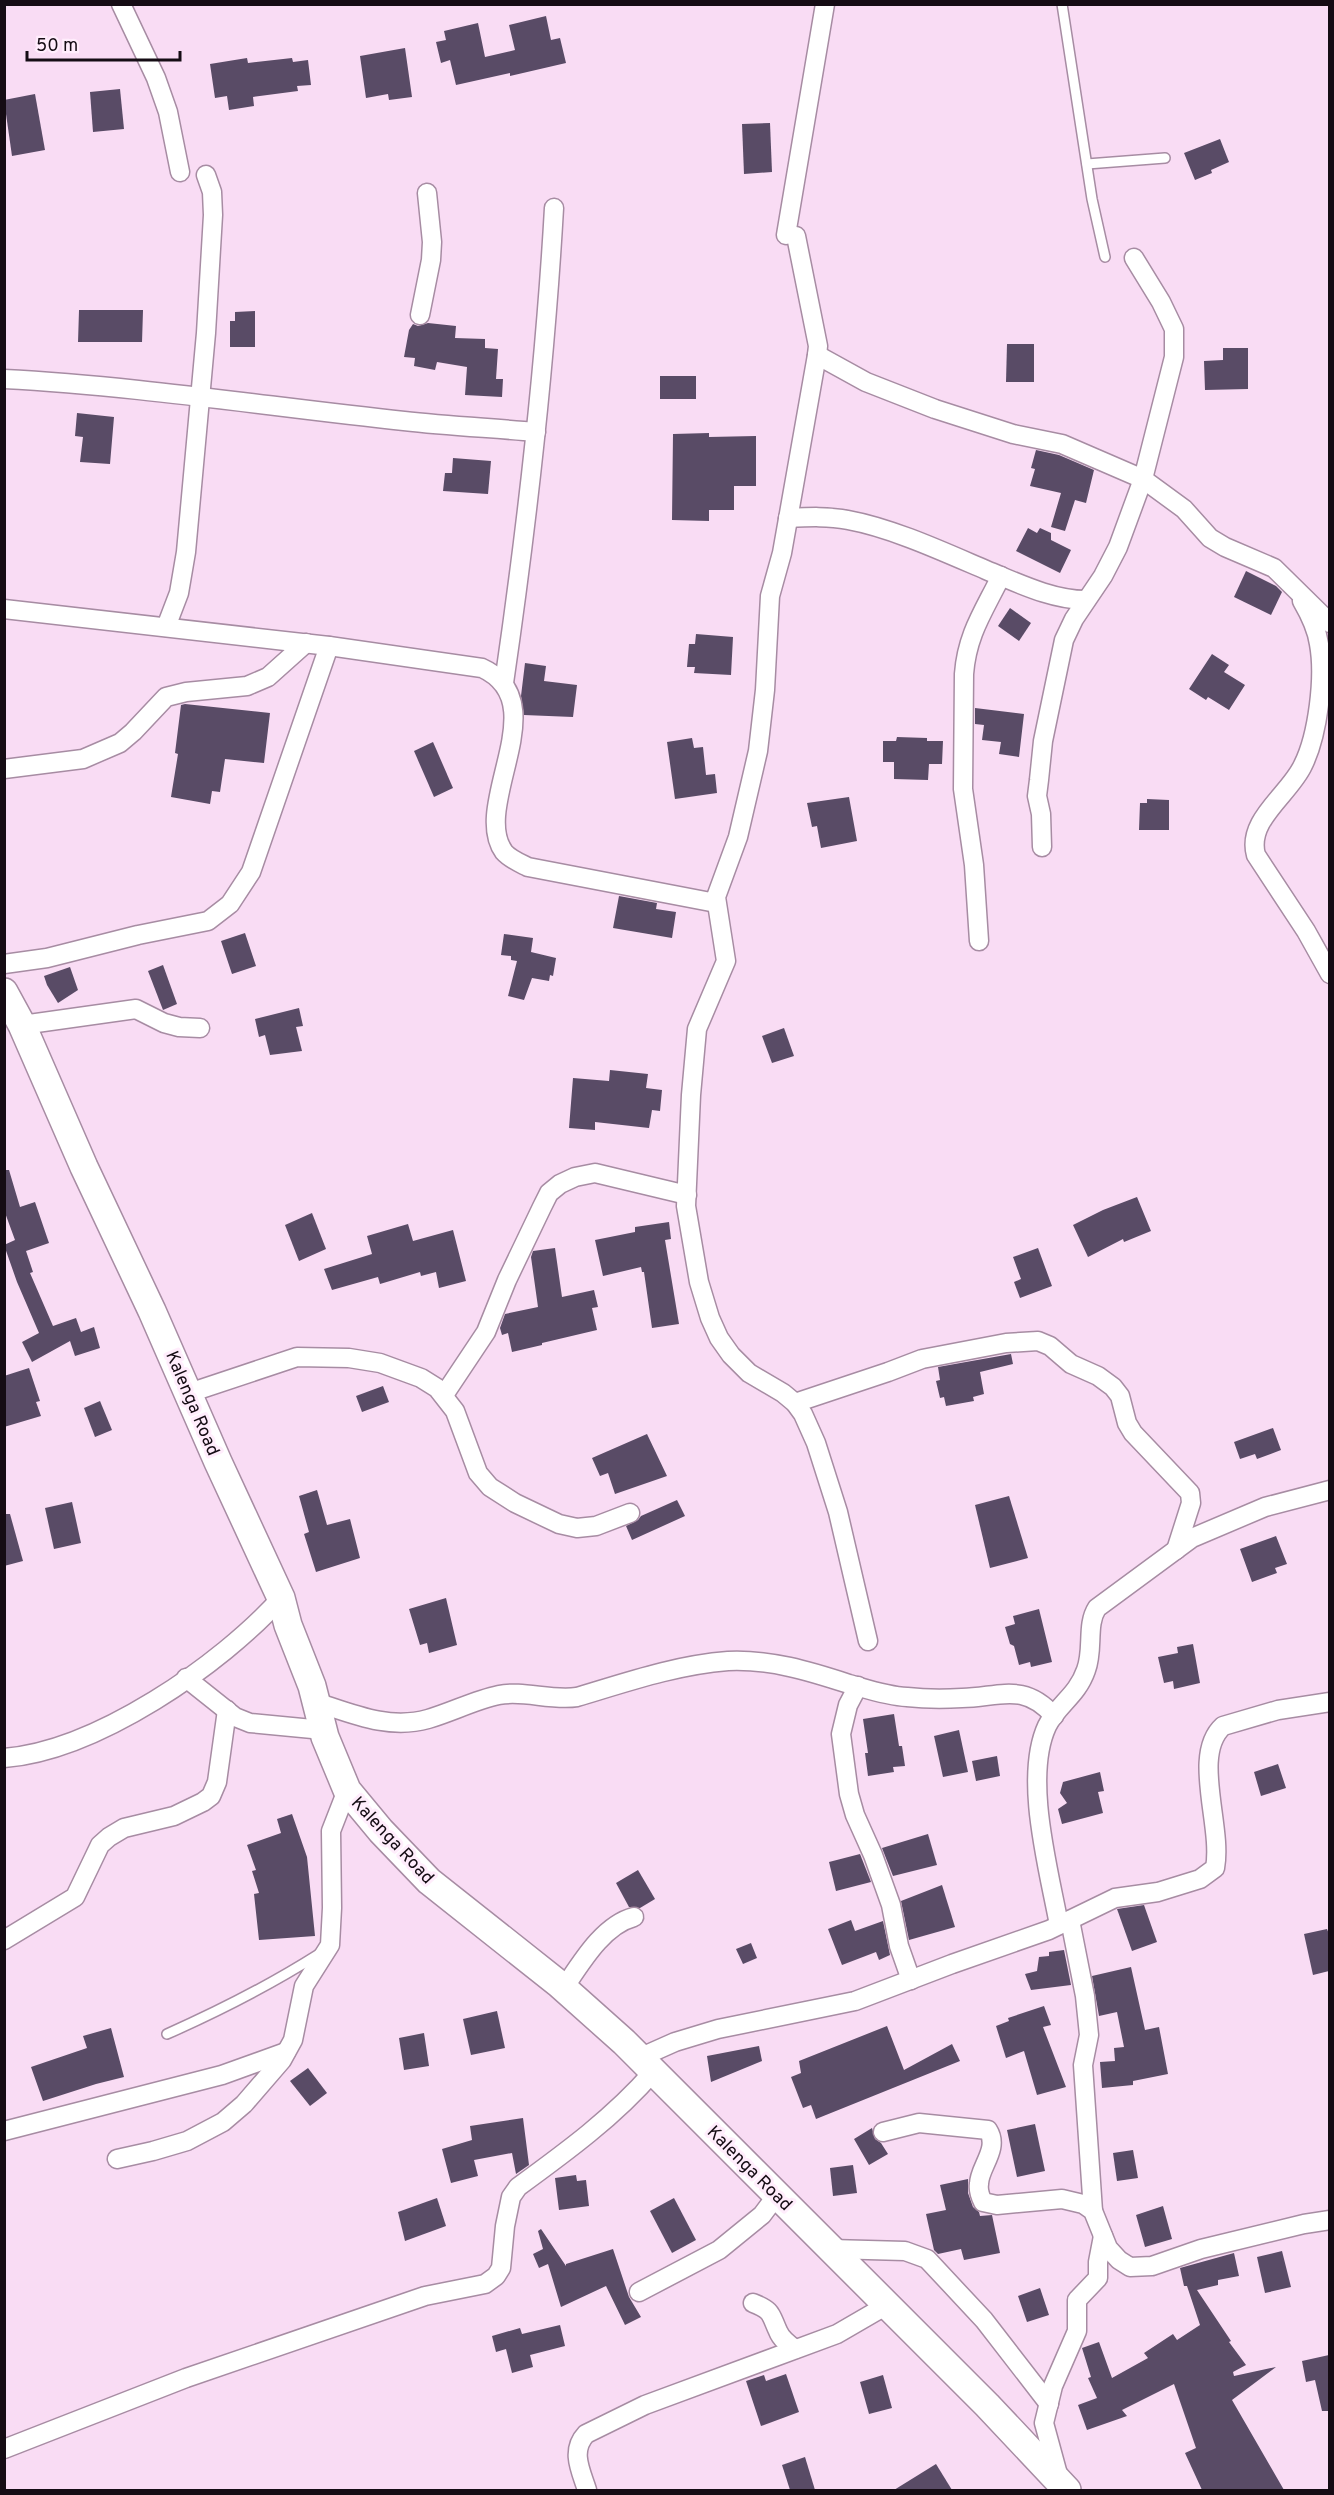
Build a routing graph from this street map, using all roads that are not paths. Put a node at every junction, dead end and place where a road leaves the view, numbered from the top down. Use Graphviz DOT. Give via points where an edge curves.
graph roads {
  1 [pos="121,4"];
  2 [pos="825,4"];
  3 [pos="1062,4"];
  4 [pos="1166,158"];
  5 [pos="1086,164"];
  6 [pos="180,172"];
  7 [pos="206,175"];
  8 [pos="427,193"];
  9 [pos="554,208"];
  10 [pos="1106,256"];
  11 [pos="1134,258"];
  12 [pos="420,315"];
  13 [pos="817,355"];
  14 [pos="4,379"];
  15 [pos="199,395"];
  16 [pos="536,432"];
  17 [pos="1143,478"];
  18 [pos="788,518"];
  19 [pos="1001,576"];
  20 [pos="1293,584"];
  21 [pos="1086,600"];
  22 [pos="4,609"];
  23 [pos="1329,623"];
  24 [pos="166,627"];
  25 [pos="306,643"];
  26 [pos="328,646"];
  27 [pos="504,683"];
  28 [pos="4,769"];
  29 [pos="1042,847"];
  30 [pos="716,903"];
  31 [pos="979,942"];
  32 [pos="4,964"];
  33 [pos="1329,974"];
  34 [pos="4,992"];
  35 [pos="22,1025"];
  36 [pos="200,1028"];
  37 [pos="687,1196"];
  38 [pos="189,1393"];
  39 [pos="444,1395"];
  40 [pos="795,1403"];
  41 [pos="1329,1490"];
  42 [pos="630,1513"];
  43 [pos="1176,1550"];
  44 [pos="281,1598"];
  45 [pos="868,1641"];
  46 [pos="186,1678"];
  47 [pos="858,1686"];
  48 [pos="316,1702"];
  49 [pos="1329,1702"];
  50 [pos="227,1710"];
  51 [pos="1054,1716"];
  52 [pos="323,1730"];
  53 [pos="4,1758"];
  54 [pos="347,1790"];
  55 [pos="634,1917"];
  56 [pos="1064,1923"];
  57 [pos="4,1940"];
  58 [pos="329,1948"];
  59 [pos="911,1980"];
  60 [pos="564,1988"];
  61 [pos="167,2034"];
  62 [pos="286,2052"];
  63 [pos="646,2065"];
  64 [pos="4,2131"];
  65 [pos="883,2132"];
  66 [pos="117,2159"];
  67 [pos="777,2195"];
  68 [pos="1093,2211"];
  69 [pos="1329,2220"];
  70 [pos="1103,2236"];
  71 [pos="831,2249"];
  72 [pos="639,2292"];
  73 [pos="753,2303"];
  74 [pos="887,2305"];
  75 [pos="795,2349"];
  76 [pos="1049,2404"];
  77 [pos="4,2449"];
  78 [pos="1064,2487"];
  79 [pos="587,2490"];
  1 -- 6 [label="street" via="165,103"];
  2 -- 13 [label="street" via="791,235"];
  3 -- 5 [label="lane"];
  4 -- 5 [label="lane"];
  5 -- 10 [label="lane"];
  7 -- 15 [label="street" via="213,215"];
  8 -- 12 [label="street" via="432,242"];
  9 -- 16 [label="street" via="548,323"];
  11 -- 17 [label="street" via="1174,329 1174,357"];
  13 -- 17 [label="street" via="866,382 935,409 1013,434 1062,444"];
  13 -- 18 [label="street"];
  14 -- 15 [label="street"];
  15 -- 16 [label="street" via="405,422"];
  15 -- 24 [label="street" via="186,552 179,593"];
  16 -- 27 [label="street" via="526,537"];
  17 -- 20 [label="street" via="1184,509 1210,538 1274,568"];
  17 -- 21 [label="street" via="1118,547"];
  18 -- 19 [label="street" via="850,520"];
  18 -- 30 [label="street" via="770,596 758,751 738,837"];
  19 -- 21 [label="street" via="1069,600"];
  19 -- 31 [label="street" via="974,626 964,674 963,789 974,865"];
  20 -- 23 [label="street"];
  20 -- 33 [label="street" via="1319,644 1315,734 1303,767 1262,821 1254,847"];
  21 -- 29 [label="street" via="1065,640 1043,741 1037,796"];
  22 -- 24 [label="street"];
  24 -- 25 [label="street"];
  25 -- 26 [label="street"];
  25 -- 28 [label="street" via="268,677 247,686 166,697 126,738 83,759"];
  26 -- 27 [label="street" via="482,668"];
  26 -- 32 [label="street" via="251,872 230,904 208,921"];
  27 -- 30 [label="street" via="511,704 513,737 496,817 499,842 507,855 528,867"];
  30 -- 37 [label="street" via="726,961 697,1029"];
  34 -- 35 [label="main road, Kalenga Road"];
  35 -- 36 [label="street" via="136,1009 164,1023"];
  35 -- 38 [label="main road, Kalenga Road"];
  37 -- 39 [label="street" via="595,1173 575,1177 549,1193 486,1332"];
  37 -- 40 [label="street" via="699,1282 719,1338 748,1373"];
  38 -- 39 [label="street" via="297,1358 349,1358 380,1363 421,1378"];
  38 -- 44 [label="main road, Kalenga Road"];
  39 -- 42 [label="street" via="455,1411 478,1473 490,1487 515,1503 559,1524 577,1528 596,1526"];
  40 -- 43 [label="street" via="922,1359 1006,1343 1043,1342 1071,1364 1113,1387 1133,1433 1190,1492 1191,1503"];
  40 -- 45 [label="street" via="816,1443 838,1512"];
  41 -- 43 [label="street" via="1265,1508 1192,1538"];
  43 -- 51 [label="street" via="1097,1608 1091,1622 1092,1651 1087,1669 1076,1692"];
  44 -- 46 [label="street" via="256,1626"];
  44 -- 48 [label="main road, Kalenga Road"];
  46 -- 50 [label="street"];
  46 -- 53 [label="street" via="101,1731 29,1756"];
  47 -- 48 [label="street" via="798,1668 728,1661 679,1667 577,1697 501,1694 428,1719 399,1724"];
  47 -- 51 [label="street" via="904,1697 1018,1694 1043,1703"];
  47 -- 59 [label="street" via="845,1713 841,1734 849,1794 891,1905"];
  48 -- 52 [label="main road, Kalenga Road"];
  49 -- 56 [label="street" via="1278,1710 1218,1731 1212,1740 1208,1780 1217,1844 1215,1868 1200,1879 1158,1892 1115,1898"];
  50 -- 52 [label="street" via="250,1723"];
  50 -- 57 [label="street" via="217,1782 210,1796 174,1816 124,1828 109,1837 100,1845 75,1897"];
  51 -- 56 [label="street" via="1040,1749 1036,1785"];
  52 -- 54 [label="main road, Kalenga Road"];
  54 -- 58 [label="street" via="331,1830"];
  54 -- 60 [label="main road, Kalenga Road" via="429,1881"];
  55 -- 60 [label="street" via="624,1919 609,1931"];
  56 -- 59 [label="street"];
  56 -- 68 [label="street" via="1085,1996 1089,2035 1083,2065"];
  58 -- 61 [label="lane" via="256,1991"];
  58 -- 62 [label="street" via="304,1986 293,2040"];
  59 -- 63 [label="street" via="855,2001 718,2029 675,2042"];
  60 -- 63 [label="main road, Kalenga Road"];
  62 -- 64 [label="street" via="222,2075"];
  62 -- 66 [label="street" via="257,2090 223,2122 187,2141"];
  63 -- 67 [label="main road, Kalenga Road"];
  63 -- 77 [label="street" via="636,2092 518,2187 505,2226 501,2268 485,2284 425,2296 186,2378"];
  65 -- 68 [label="street" via="919,2123 984,2128 992,2139 988,2162 978,2184 982,2202 1062,2199"];
  67 -- 71 [label="main road, Kalenga Road"];
  67 -- 72 [label="street" via="762,2215 719,2250"];
  68 -- 70 [label="street"];
  69 -- 70 [label="street" via="1201,2249 1152,2266 1124,2265"];
  70 -- 76 [label="street" via="1098,2278 1077,2300 1077,2331 1062,2361"];
  71 -- 74 [label="main road, Kalenga Road"];
  71 -- 76 [label="street" via="905,2251 927,2259 984,2320"];
  73 -- 75 [label="street" via="773,2315 782,2338"];
  74 -- 75 [label="street" via="837,2334"];
  74 -- 78 [label="main road, Kalenga Road"];
  75 -- 79 [label="street" via="645,2405 586,2434 577,2449"];
  76 -- 78 [label="street" via="1044,2423"];
}
